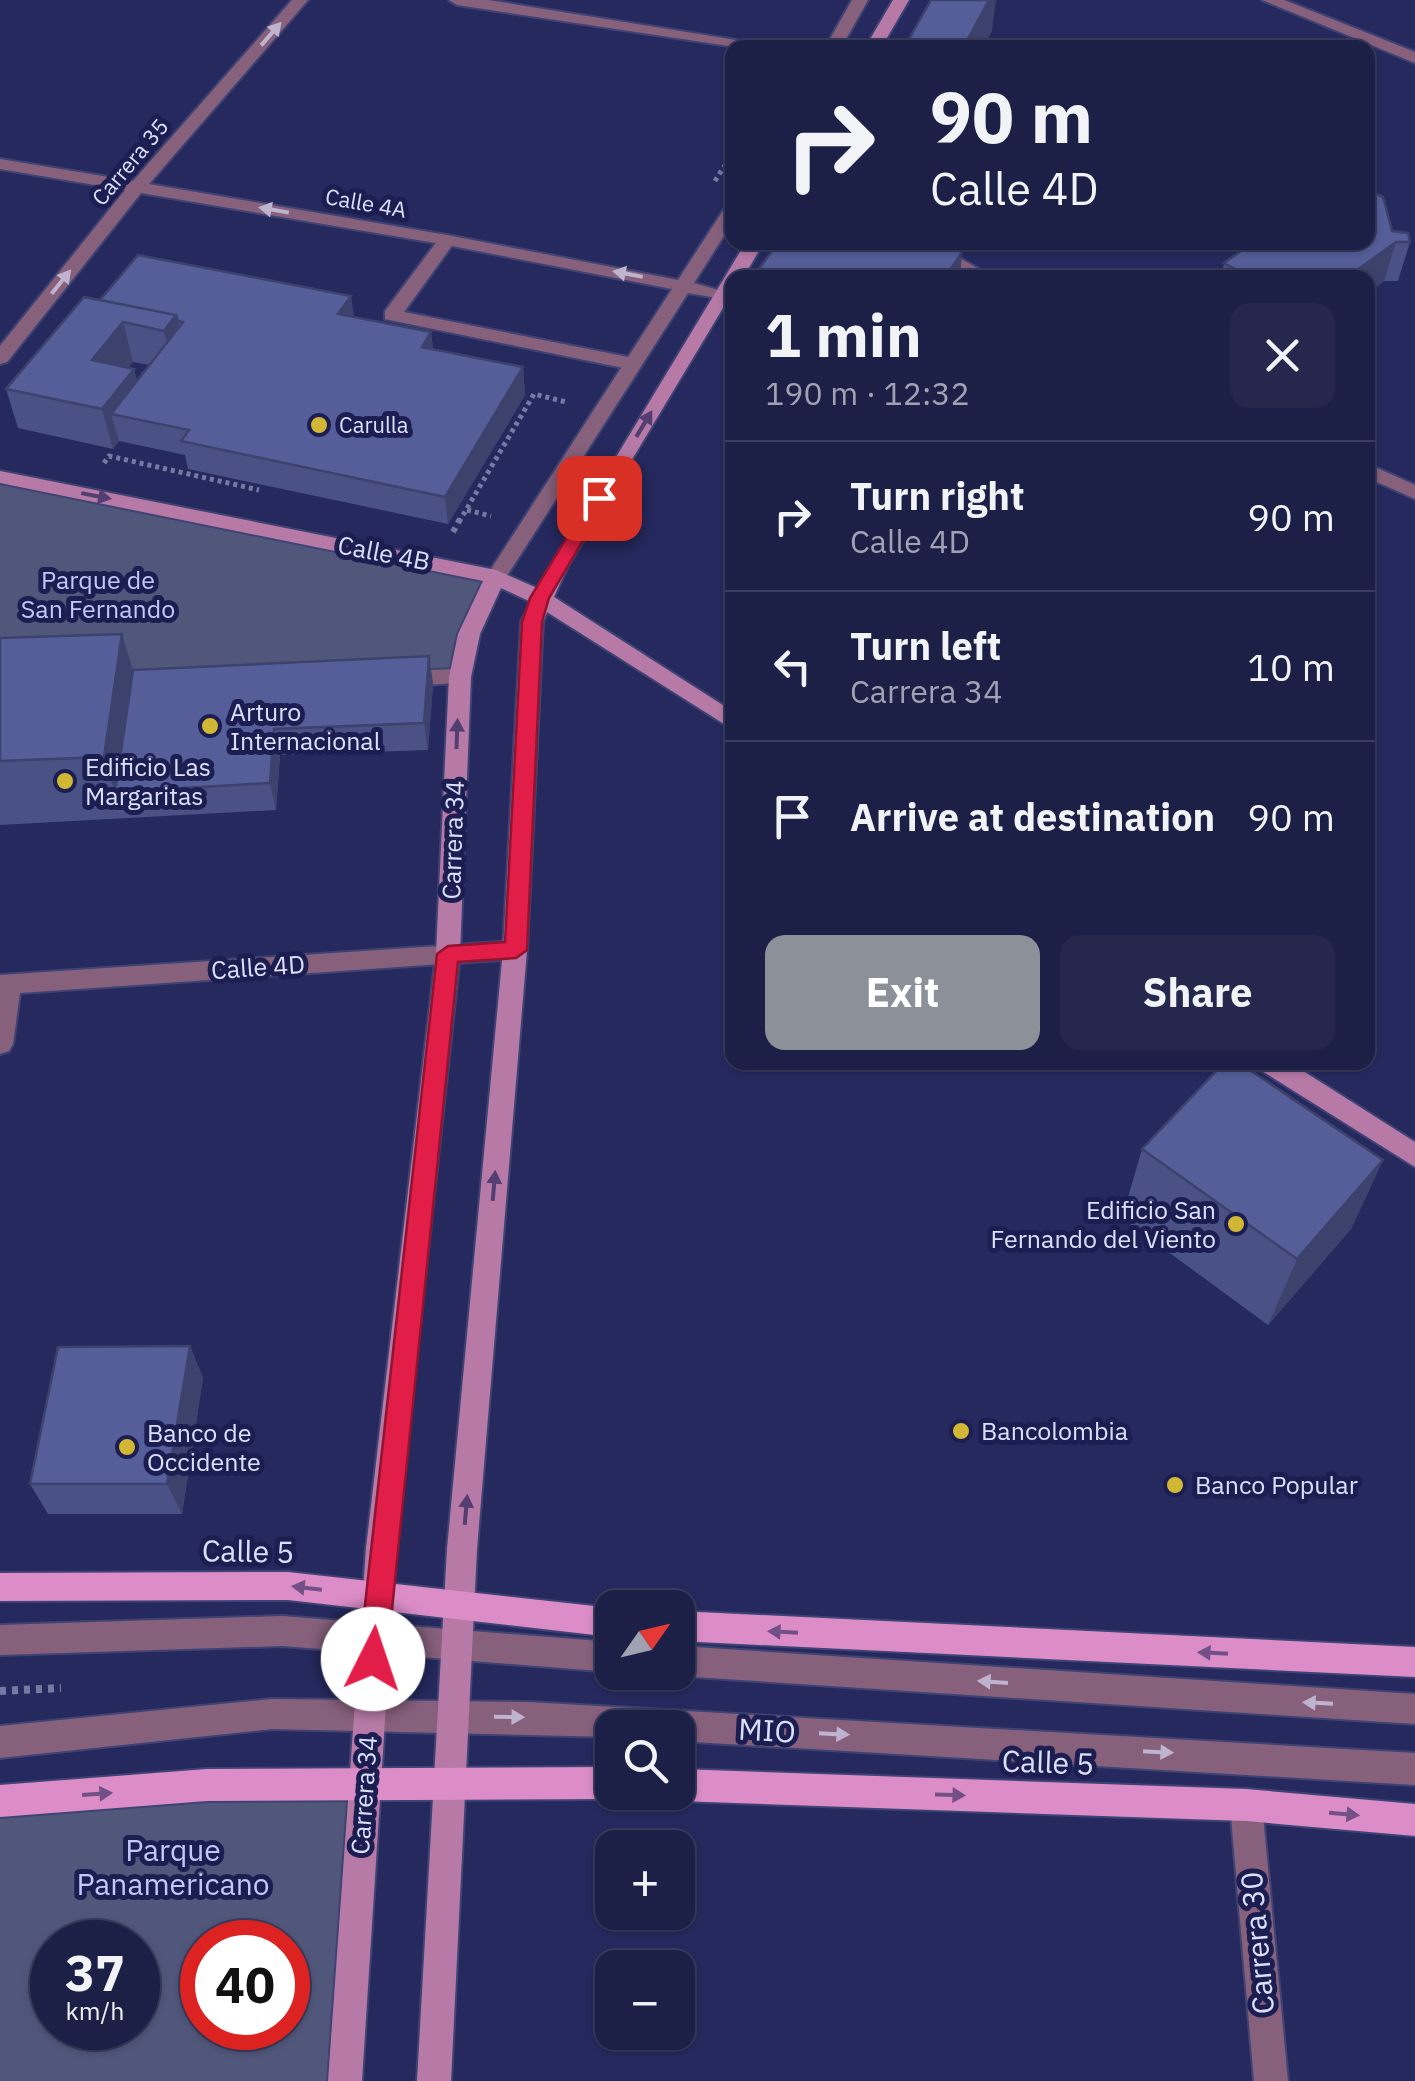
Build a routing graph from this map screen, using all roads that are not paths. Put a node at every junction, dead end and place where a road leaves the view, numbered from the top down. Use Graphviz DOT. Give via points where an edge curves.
graph roads {
  1 [pos="300,0"];
  2 [pos="457,0"];
  3 [pos="860,0"];
  4 [pos="902,0"];
  5 [pos="1270,0"];
  6 [pos="725,40"];
  7 [pos="838,40"];
  8 [pos="878,40"];
  9 [pos="1370,40"];
  10 [pos="1375,42"];
  11 [pos="1415,58"];
  12 [pos="0,164"];
  13 [pos="137,188"];
  14 [pos="725,221"];
  15 [pos="446,240"];
  16 [pos="932,250"];
  17 [pos="970,270"];
  18 [pos="725,284"];
  19 [pos="686,285"];
  20 [pos="725,292"];
  21 [pos="0,358"];
  22 [pos="633,364"];
  23 [pos="1375,474"];
  24 [pos="0,477"];
  25 [pos="1415,494"];
  26 [pos="496,577"];
  27 [pos="540,598"];
  28 [pos="460,677"];
  29 [pos="383,680"];
  30 [pos="725,716"];
  31 [pos="516,950"];
  32 [pos="448,954"];
  33 [pos="4,985"];
  34 [pos="0,1044"];
  35 [pos="1281,1070"];
  36 [pos="1415,1156"];
  37 [pos="0,1588"];
  38 [pos="377,1597"];
  39 [pos="459,1608"];
  40 [pos="595,1621"];
  41 [pos="695,1627"];
  42 [pos="374,1638"];
  43 [pos="0,1640"];
  44 [pos="458,1645"];
  45 [pos="595,1656"];
  46 [pos="695,1662"];
  47 [pos="1415,1662"];
  48 [pos="1415,1709"];
  49 [pos="369,1715"];
  50 [pos="454,1716"];
  51 [pos="0,1742"];
  52 [pos="1415,1769"];
  53 [pos="451,1782"];
  54 [pos="365,1783"];
  55 [pos="595,1783"];
  56 [pos="695,1787"];
  57 [pos="0,1801"];
  58 [pos="1246,1805"];
  59 [pos="1415,1820"];
  60 [pos="345,2081"];
  61 [pos="434,2081"];
  62 [pos="1270,2081"];
  13 -- 1 [label="street, Carrera 35, one-way"];
  2 -- 6 [label="street"];
  3 -- 7 [label="street"];
  4 -- 8 [label="street"];
  5 -- 9 [label="street"];
  10 -- 11 [label="street"];
  12 -- 13 [label="street, Calle 4A"];
  15 -- 13 [label="street, Calle 4A, one-way"];
  21 -- 13 [label="street, Carrera 35, one-way"];
  14 -- 19 [label="street, Carrera 34"];
  19 -- 15 [label="street, Calle 4A, one-way"];
  15 -- 22 [label="street" via="392,315"];
  16 -- 17 [label="street"];
  18 -- 19 [label="street, Calle 4A"];
  19 -- 22 [label="street, Carrera 34"];
  27 -- 20 [label="street, one-way"];
  22 -- 26 [label="street, Carrera 34"];
  23 -- 25 [label="street"];
  24 -- 26 [label="street, Calle 4B, one-way"];
  26 -- 27 [label="street, Calle 4B"];
  26 -- 28 [label="street, Carrera 34" via="470,634"];
  27 -- 30 [label="street, Calle 4B"];
  27 -- 31 [label="street" via="527,673"];
  28 -- 29 [label="street"];
  32 -- 28 [label="street, Carrera 34, one-way"];
  31 -- 32 [label="street, Calle 4D"];
  39 -- 31 [label="street, one-way"];
  32 -- 33 [label="street, Calle 4D"];
  32 -- 38 [label="street, Carrera 34"];
  33 -- 34 [label="street"];
  35 -- 36 [label="street"];
  38 -- 37 [label="main road, Calle 5, one-way" via="288,1586"];
  38 -- 39 [label="main road, Calle 5"];
  38 -- 42 [label="street, Carrera 34"];
  39 -- 40 [label="main road, Calle 5"];
  39 -- 44 [label="street"];
  47 -- 41 [label="main road, one-way"];
  42 -- 43 [label="street" via="282,1631"];
  42 -- 44 [label="street"];
  42 -- 49 [label="street, Carrera 34"];
  44 -- 45 [label="street"];
  44 -- 50 [label="street"];
  48 -- 46 [label="street, one-way"];
  49 -- 50 [label="street, MIO"];
  49 -- 51 [label="street, MIO" via="272,1714"];
  49 -- 54 [label="street, Carrera 34"];
  50 -- 52 [label="street, MIO, one-way"];
  50 -- 53 [label="street"];
  53 -- 54 [label="main road"];
  53 -- 55 [label="main road"];
  53 -- 61 [label="street"];
  57 -- 54 [label="main road, one-way" via="207,1785"];
  54 -- 60 [label="street, Carrera 34"];
  56 -- 58 [label="main road, Calle 5, one-way"];
  58 -- 59 [label="main road, Calle 5, one-way"];
  58 -- 62 [label="street, Carrera 30"];
}
